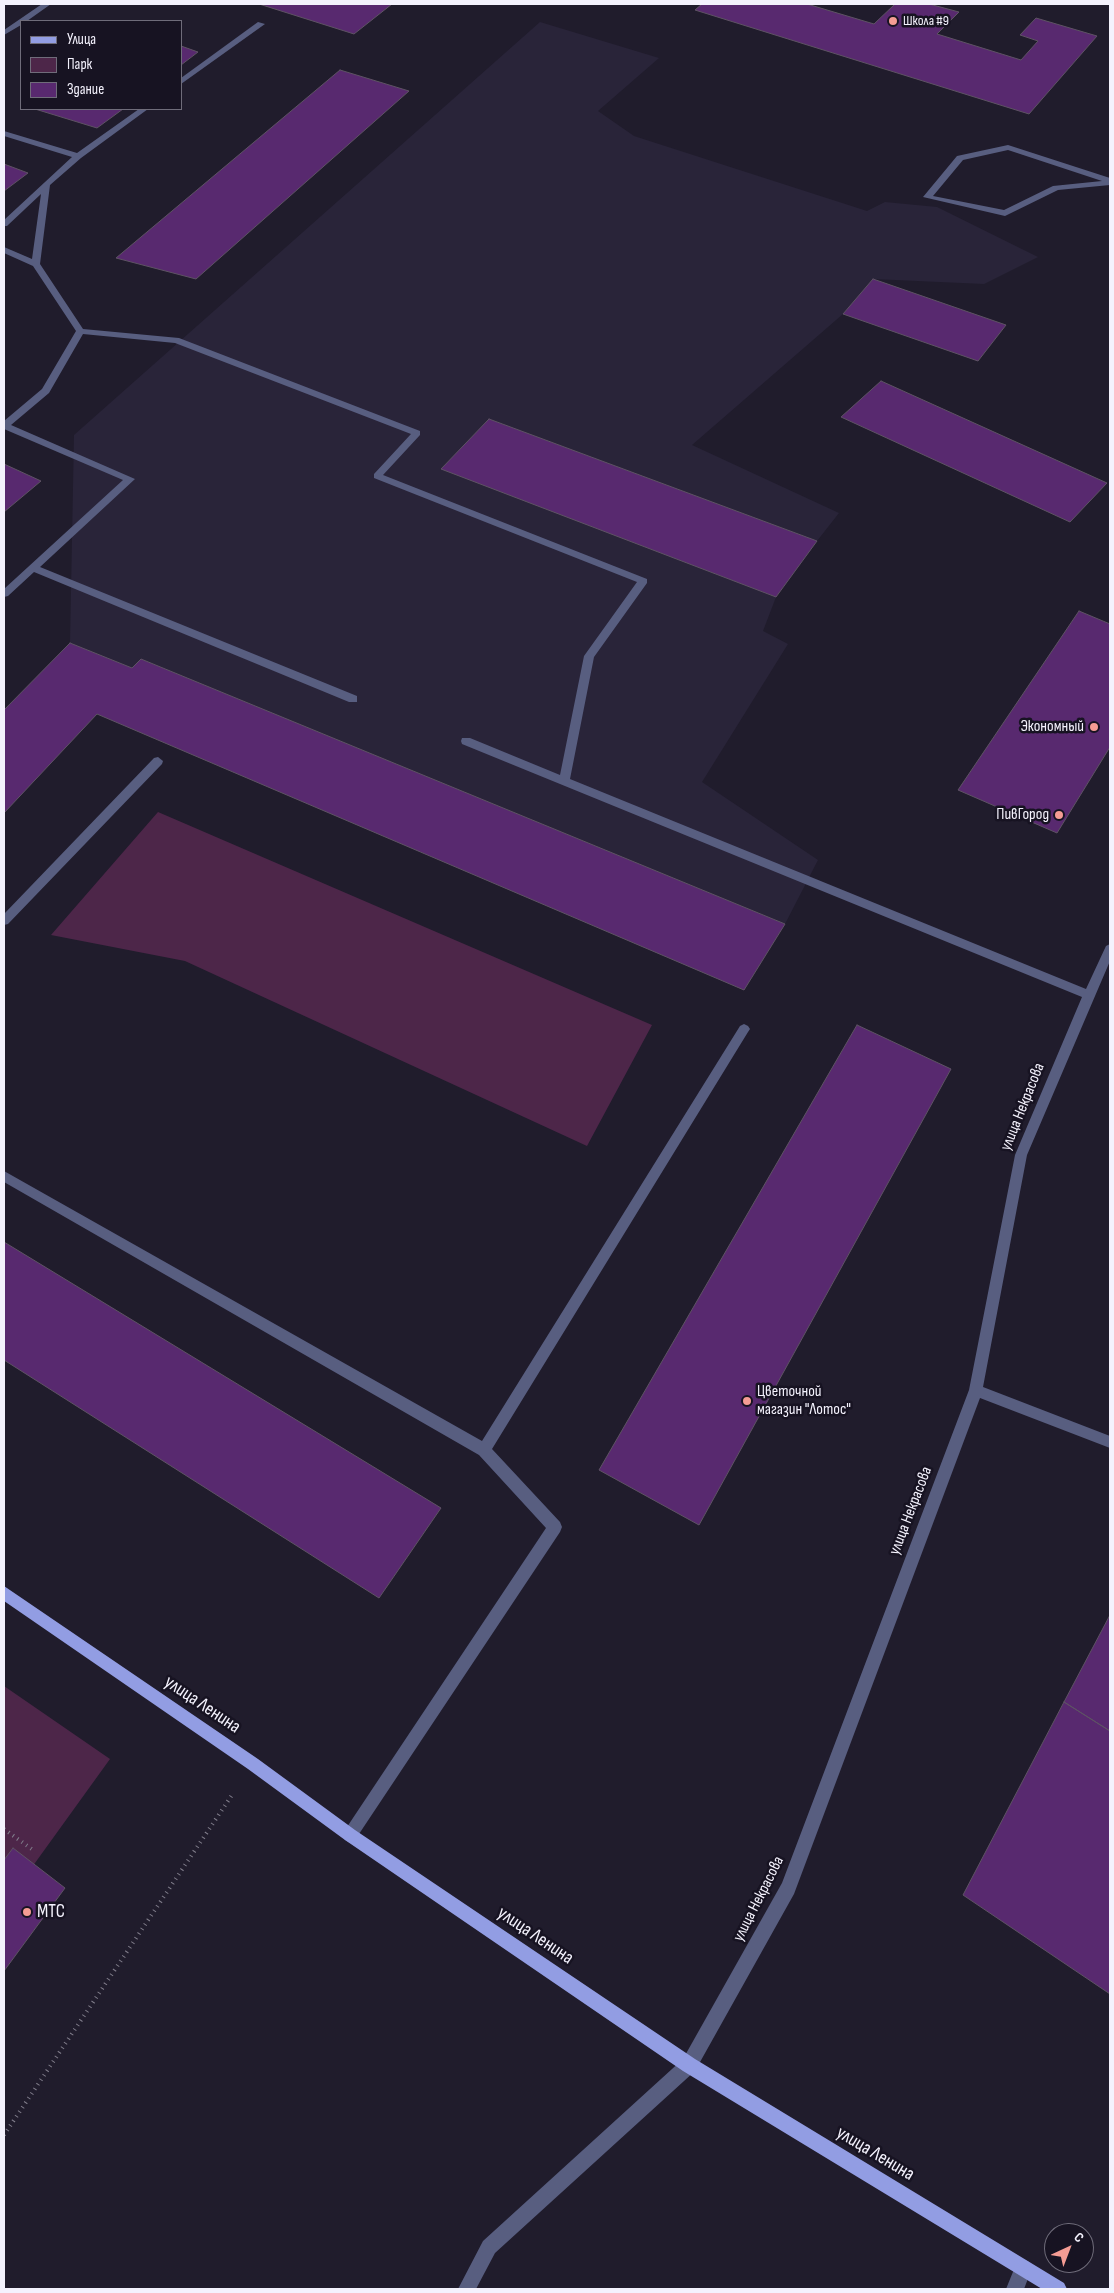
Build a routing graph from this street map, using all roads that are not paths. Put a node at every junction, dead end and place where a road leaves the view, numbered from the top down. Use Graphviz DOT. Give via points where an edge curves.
graph roads {
  1 [pos="47,4"];
  2 [pos="23,20"];
  3 [pos="20,22"];
  4 [pos="261,24"];
  5 [pos="4,33"];
  6 [pos="182,81"];
  7 [pos="143,110"];
  8 [pos="4,133"];
  9 [pos="78,156"];
  10 [pos="1110,182"];
  11 [pos="46,184"];
  12 [pos="4,224"];
  13 [pos="4,250"];
  14 [pos="36,264"];
  15 [pos="80,331"];
  16 [pos="4,426"];
  17 [pos="33,568"];
  18 [pos="4,594"];
  19 [pos="353,699"];
  20 [pos="466,741"];
  21 [pos="158,761"];
  22 [pos="564,781"];
  23 [pos="4,921"];
  24 [pos="1110,949"];
  25 [pos="1088,995"];
  26 [pos="744,1029"];
  27 [pos="4,1176"];
  28 [pos="976,1390"];
  29 [pos="1110,1442"];
  30 [pos="484,1450"];
  31 [pos="4,1594"];
  32 [pos="350,1835"];
  33 [pos="689,2065"];
  34 [pos="1023,2268"];
  35 [pos="468,2289"];
  36 [pos="1015,2289"];
  37 [pos="1058,2289"];
  1 -- 2 [label="street"];
  3 -- 5 [label="street"];
  4 -- 6 [label="street"];
  7 -- 9 [label="street"];
  8 -- 9 [label="street"];
  9 -- 11 [label="street"];
  10 -- 10 [label="street" via="1008,147 960,158 927,196 1004,213 1056,188"];
  11 -- 12 [label="street"];
  11 -- 14 [label="street"];
  13 -- 14 [label="street"];
  14 -- 15 [label="street"];
  15 -- 16 [label="street" via="46,392"];
  15 -- 22 [label="street" via="176,340 417,433 377,476 644,581 589,656"];
  16 -- 17 [label="street" via="130,478"];
  17 -- 18 [label="street"];
  17 -- 19 [label="street"];
  20 -- 22 [label="street"];
  21 -- 23 [label="street"];
  22 -- 25 [label="street"];
  24 -- 25 [label="street, улица Некрасова"];
  25 -- 28 [label="street, улица Некрасова" via="1021,1155"];
  26 -- 30 [label="street"];
  27 -- 30 [label="street"];
  28 -- 29 [label="street"];
  28 -- 33 [label="street, улица Некрасова" via="788,1888"];
  30 -- 32 [label="street" via="555,1527"];
  31 -- 32 [label="main road, улица Ленина" via="253,1764"];
  32 -- 33 [label="main road, улица Ленина"];
  33 -- 34 [label="main road, улица Ленина"];
  33 -- 35 [label="street, улица Некрасова" via="489,2247"];
  34 -- 36 [label="street"];
  34 -- 37 [label="main road, улица Ленина"];
}
